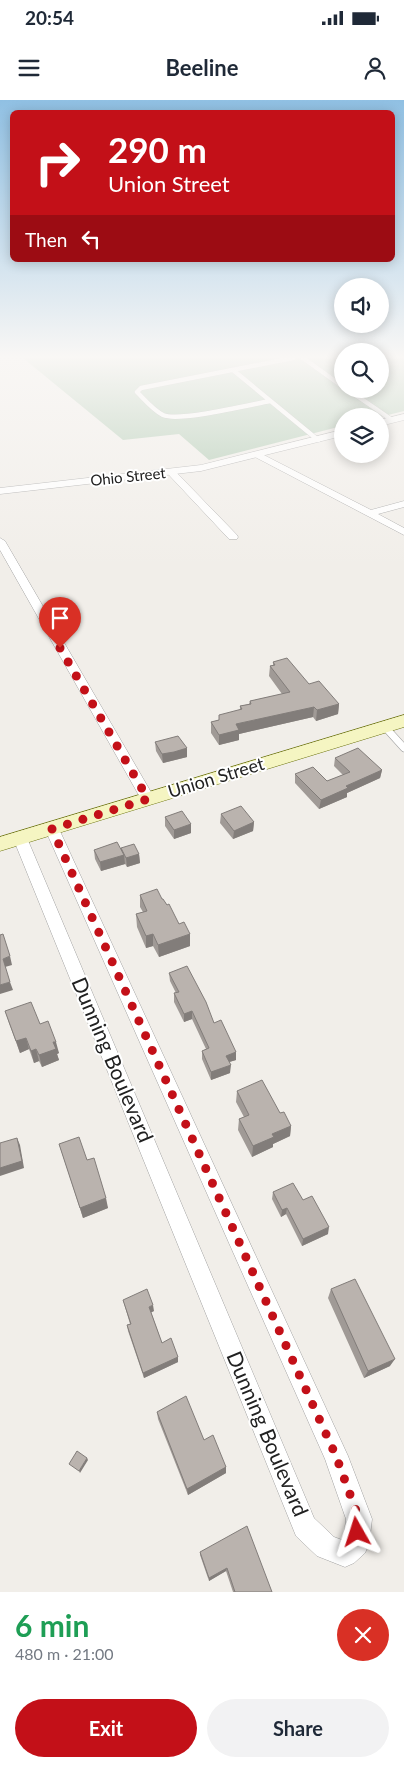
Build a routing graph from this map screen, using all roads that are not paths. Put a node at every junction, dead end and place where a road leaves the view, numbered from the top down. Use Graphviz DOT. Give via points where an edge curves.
graph roads {
  1 [pos="303,428"];
  2 [pos="334,435"];
  3 [pos="318,440"];
  4 [pos="258,455"];
  5 [pos="172,472"];
  6 [pos="0,491"];
  7 [pos="404,504"];
  8 [pos="369,514"];
  9 [pos="404,532"];
  10 [pos="233,538"];
  11 [pos="0,541"];
  12 [pos="404,721"];
  13 [pos="385,727"];
  14 [pos="404,748"];
  15 [pos="148,799"];
  16 [pos="52,829"];
  17 [pos="20,838"];
  18 [pos="0,844"];
  1 -- 3 [label="lane"];
  2 -- 3 [label="street, Ohio Street"];
  3 -- 4 [label="street, Ohio Street"];
  4 -- 5 [label="street, Ohio Street"];
  4 -- 8 [label="street"];
  5 -- 6 [label="street, Ohio Street"];
  5 -- 10 [label="street"];
  7 -- 8 [label="street"];
  8 -- 9 [label="street"];
  11 -- 15 [label="street"];
  12 -- 13 [label="main road, Union Street"];
  13 -- 14 [label="lane"];
  13 -- 15 [label="main road, Union Street"];
  15 -- 16 [label="main road, Union Street"];
  16 -- 17 [label="main road, Union Street"];
  16 -- 17 [label="street, Dunning Boulevard" via="336,1456 359,1519 356,1544 345,1554 326,1547 305,1527"];
  17 -- 18 [label="main road, Union Street"];
}
